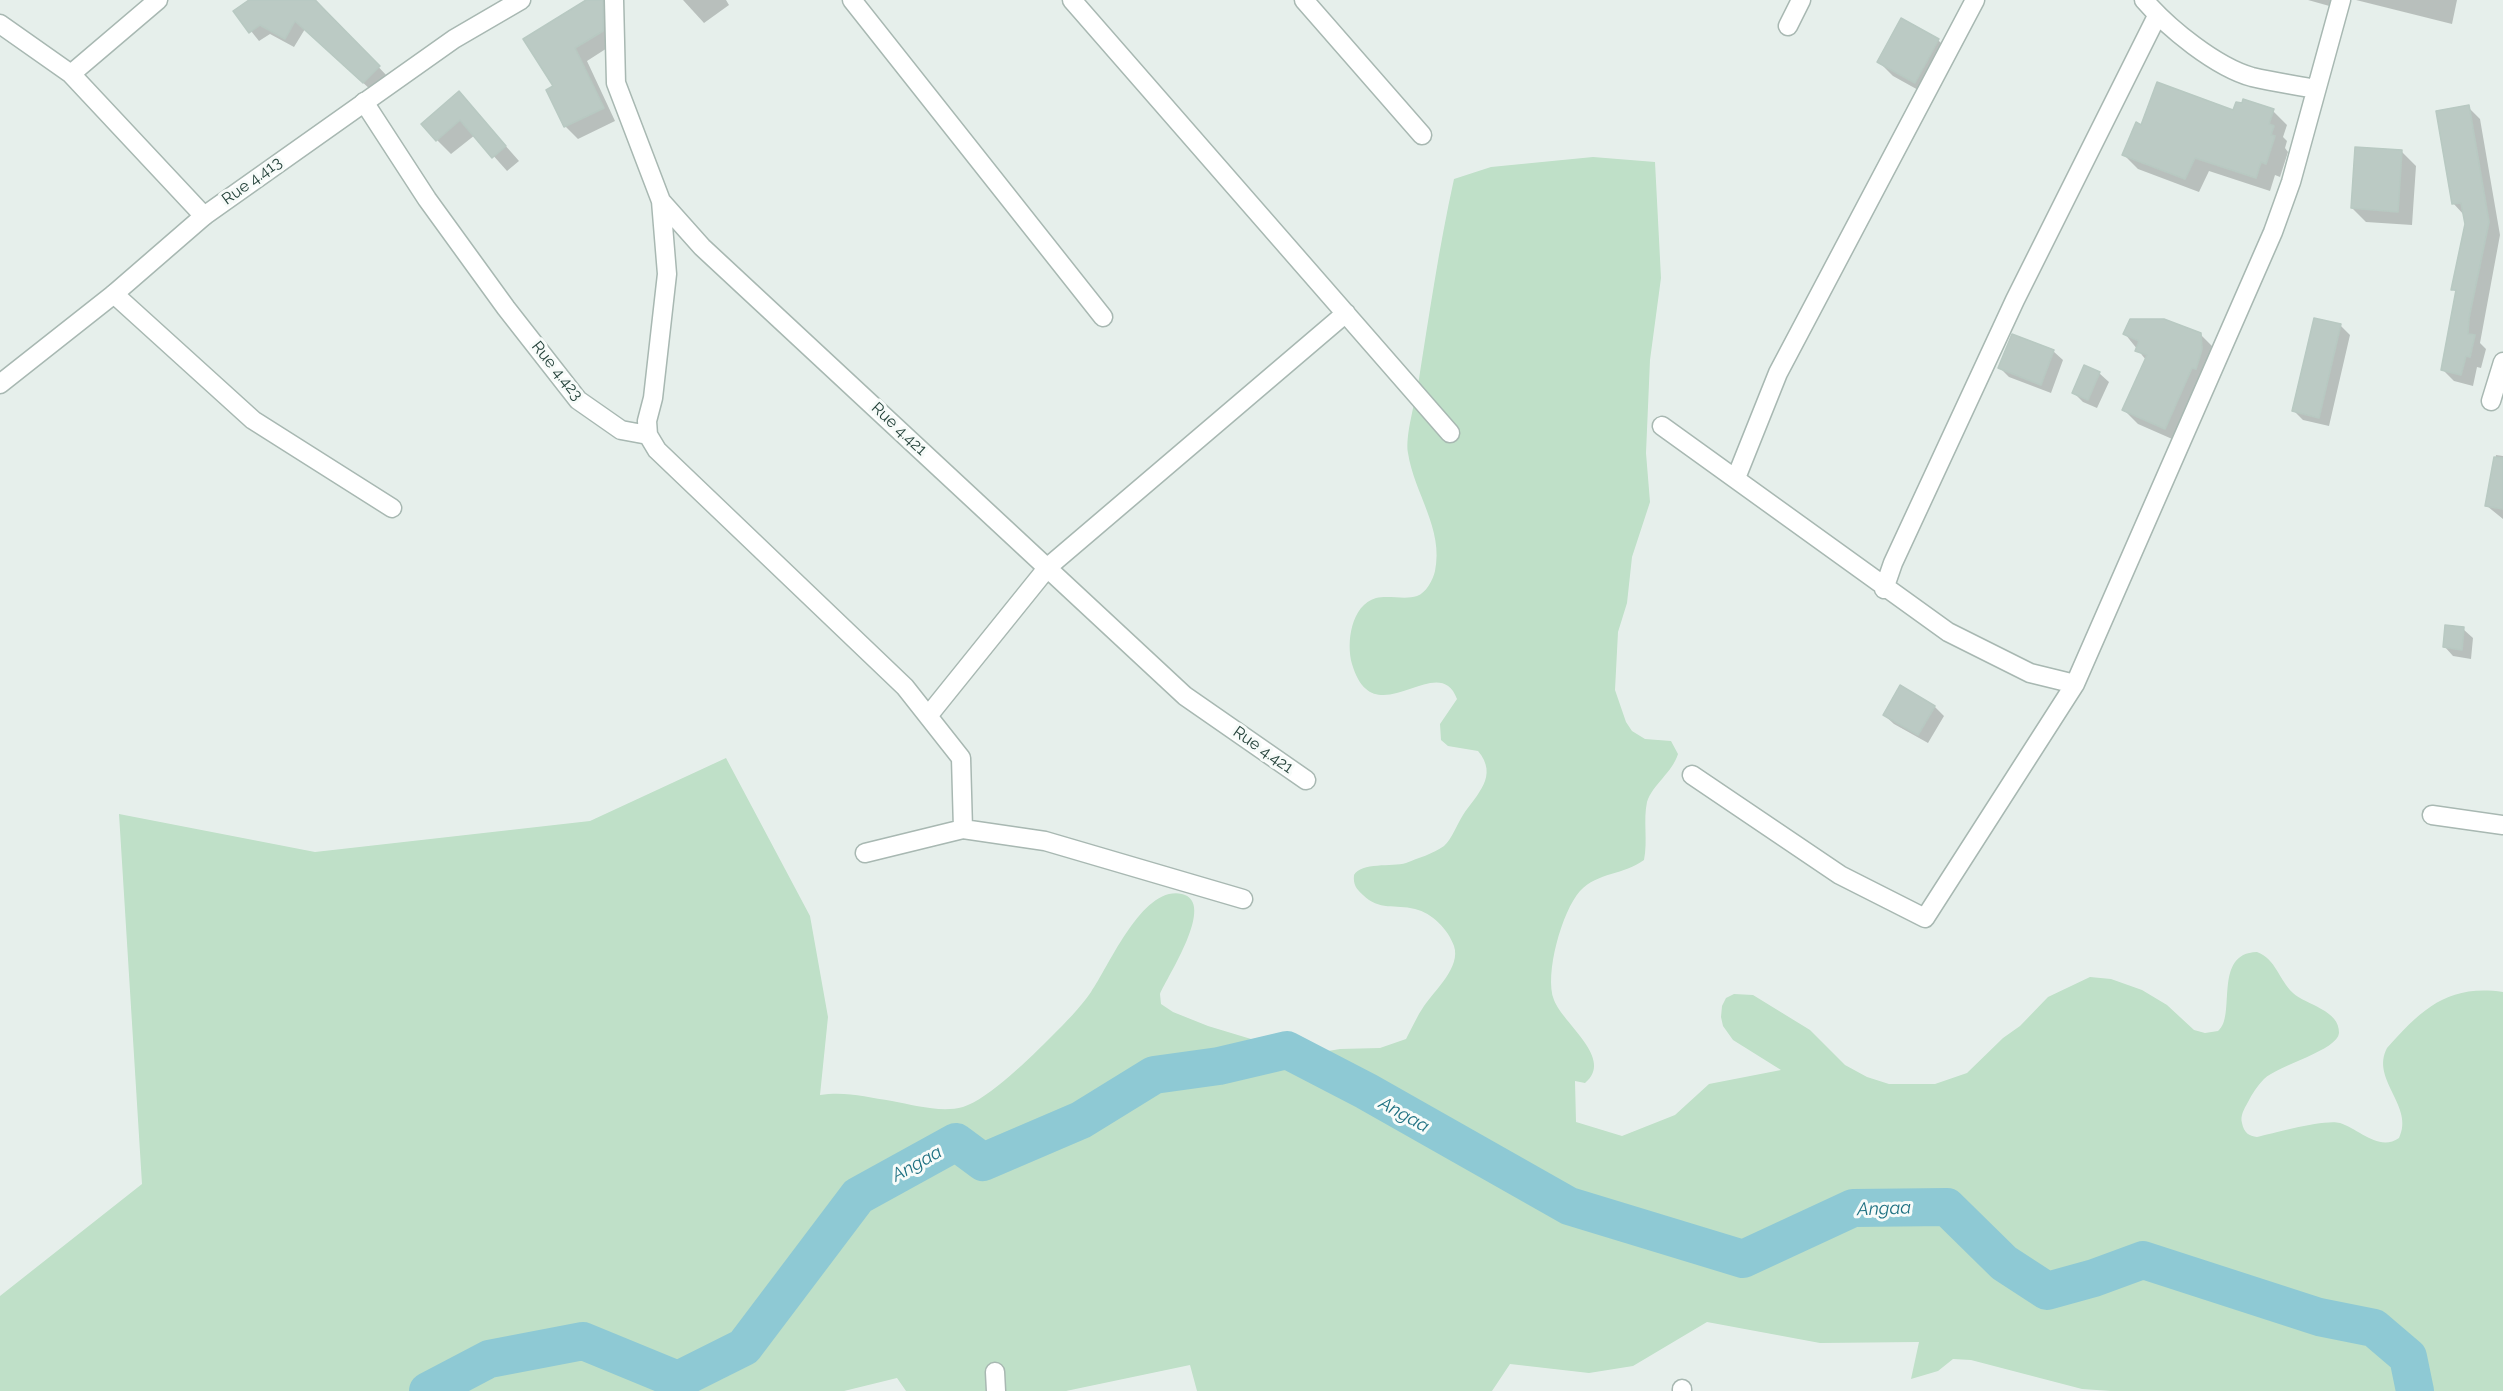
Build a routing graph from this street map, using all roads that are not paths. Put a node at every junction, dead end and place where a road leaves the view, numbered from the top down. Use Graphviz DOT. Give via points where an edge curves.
graph roads {
  1 [pos="158,0"];
  2 [pos="521,0"];
  3 [pos="614,0"];
  4 [pos="852,0"];
  5 [pos="1072,0"];
  6 [pos="1304,0"];
  7 [pos="1801,0"];
  8 [pos="1975,0"];
  9 [pos="2144,0"];
  10 [pos="2341,0"];
  11 [pos="2157,15"];
  12 [pos="0,24"];
  13 [pos="1788,27"];
  14 [pos="71,74"];
  15 [pos="2316,89"];
  16 [pos="364,102"];
  17 [pos="1422,135"];
  18 [pos="661,201"];
  19 [pos="204,216"];
  20 [pos="114,294"];
  21 [pos="1346,313"];
  22 [pos="1102,317"];
  23 [pos="2503,362"];
  24 [pos="0,384"];
  25 [pos="2491,401"];
  26 [pos="1662,426"];
  27 [pos="1450,433"];
  28 [pos="648,435"];
  29 [pos="1736,478"];
  30 [pos="392,508"];
  31 [pos="1047,567"];
  32 [pos="1884,589"];
  33 [pos="2075,684"];
  34 [pos="928,716"];
  35 [pos="1692,775"];
  36 [pos="1306,780"];
  37 [pos="2432,815"];
  38 [pos="2503,825"];
  39 [pos="963,829"];
  40 [pos="865,853"];
  41 [pos="1243,898"];
  42 [pos="995,1372"];
  43 [pos="996,1391"];
  1 -- 14 [label="street"];
  2 -- 16 [label="street, Rue 4.413" via="454,39"];
  3 -- 18 [label="street, Rue 4.421" via="616,83"];
  4 -- 22 [label="street"];
  5 -- 21 [label="street"];
  6 -- 17 [label="street"];
  7 -- 13 [label="street"];
  8 -- 29 [label="street" via="1778,373"];
  9 -- 11 [label="street"];
  10 -- 15 [label="street"];
  11 -- 15 [label="street" via="2200,51 2250,76"];
  11 -- 32 [label="street" via="2015,300"];
  12 -- 14 [label="street"];
  14 -- 19 [label="street"];
  15 -- 33 [label="street" via="2273,232"];
  16 -- 19 [label="street, Rue 4.413"];
  16 -- 28 [label="street, Rue 4.423" via="427,199 578,400 621,430"];
  18 -- 28 [label="street" via="667,274"];
  18 -- 31 [label="street, Rue 4.421" via="702,247"];
  19 -- 20 [label="street, Rue 4.413"];
  20 -- 24 [label="street, Rue 4.413"];
  20 -- 30 [label="street" via="254,420"];
  21 -- 27 [label="street"];
  21 -- 31 [label="street"];
  23 -- 25 [label="street"];
  26 -- 29 [label="street"];
  28 -- 34 [label="street" via="657,450 905,687"];
  29 -- 32 [label="street"];
  31 -- 34 [label="street"];
  31 -- 36 [label="street, Rue 4.421" via="1185,696"];
  32 -- 33 [label="street" via="1948,632 2009,663 2030,673"];
  33 -- 35 [label="street" via="1925,918 1840,875"];
  34 -- 39 [label="street" via="961,758"];
  37 -- 38 [label="street"];
  39 -- 40 [label="street"];
  39 -- 41 [label="street" via="1045,841"];
  42 -- 43 [label="street"];
}
